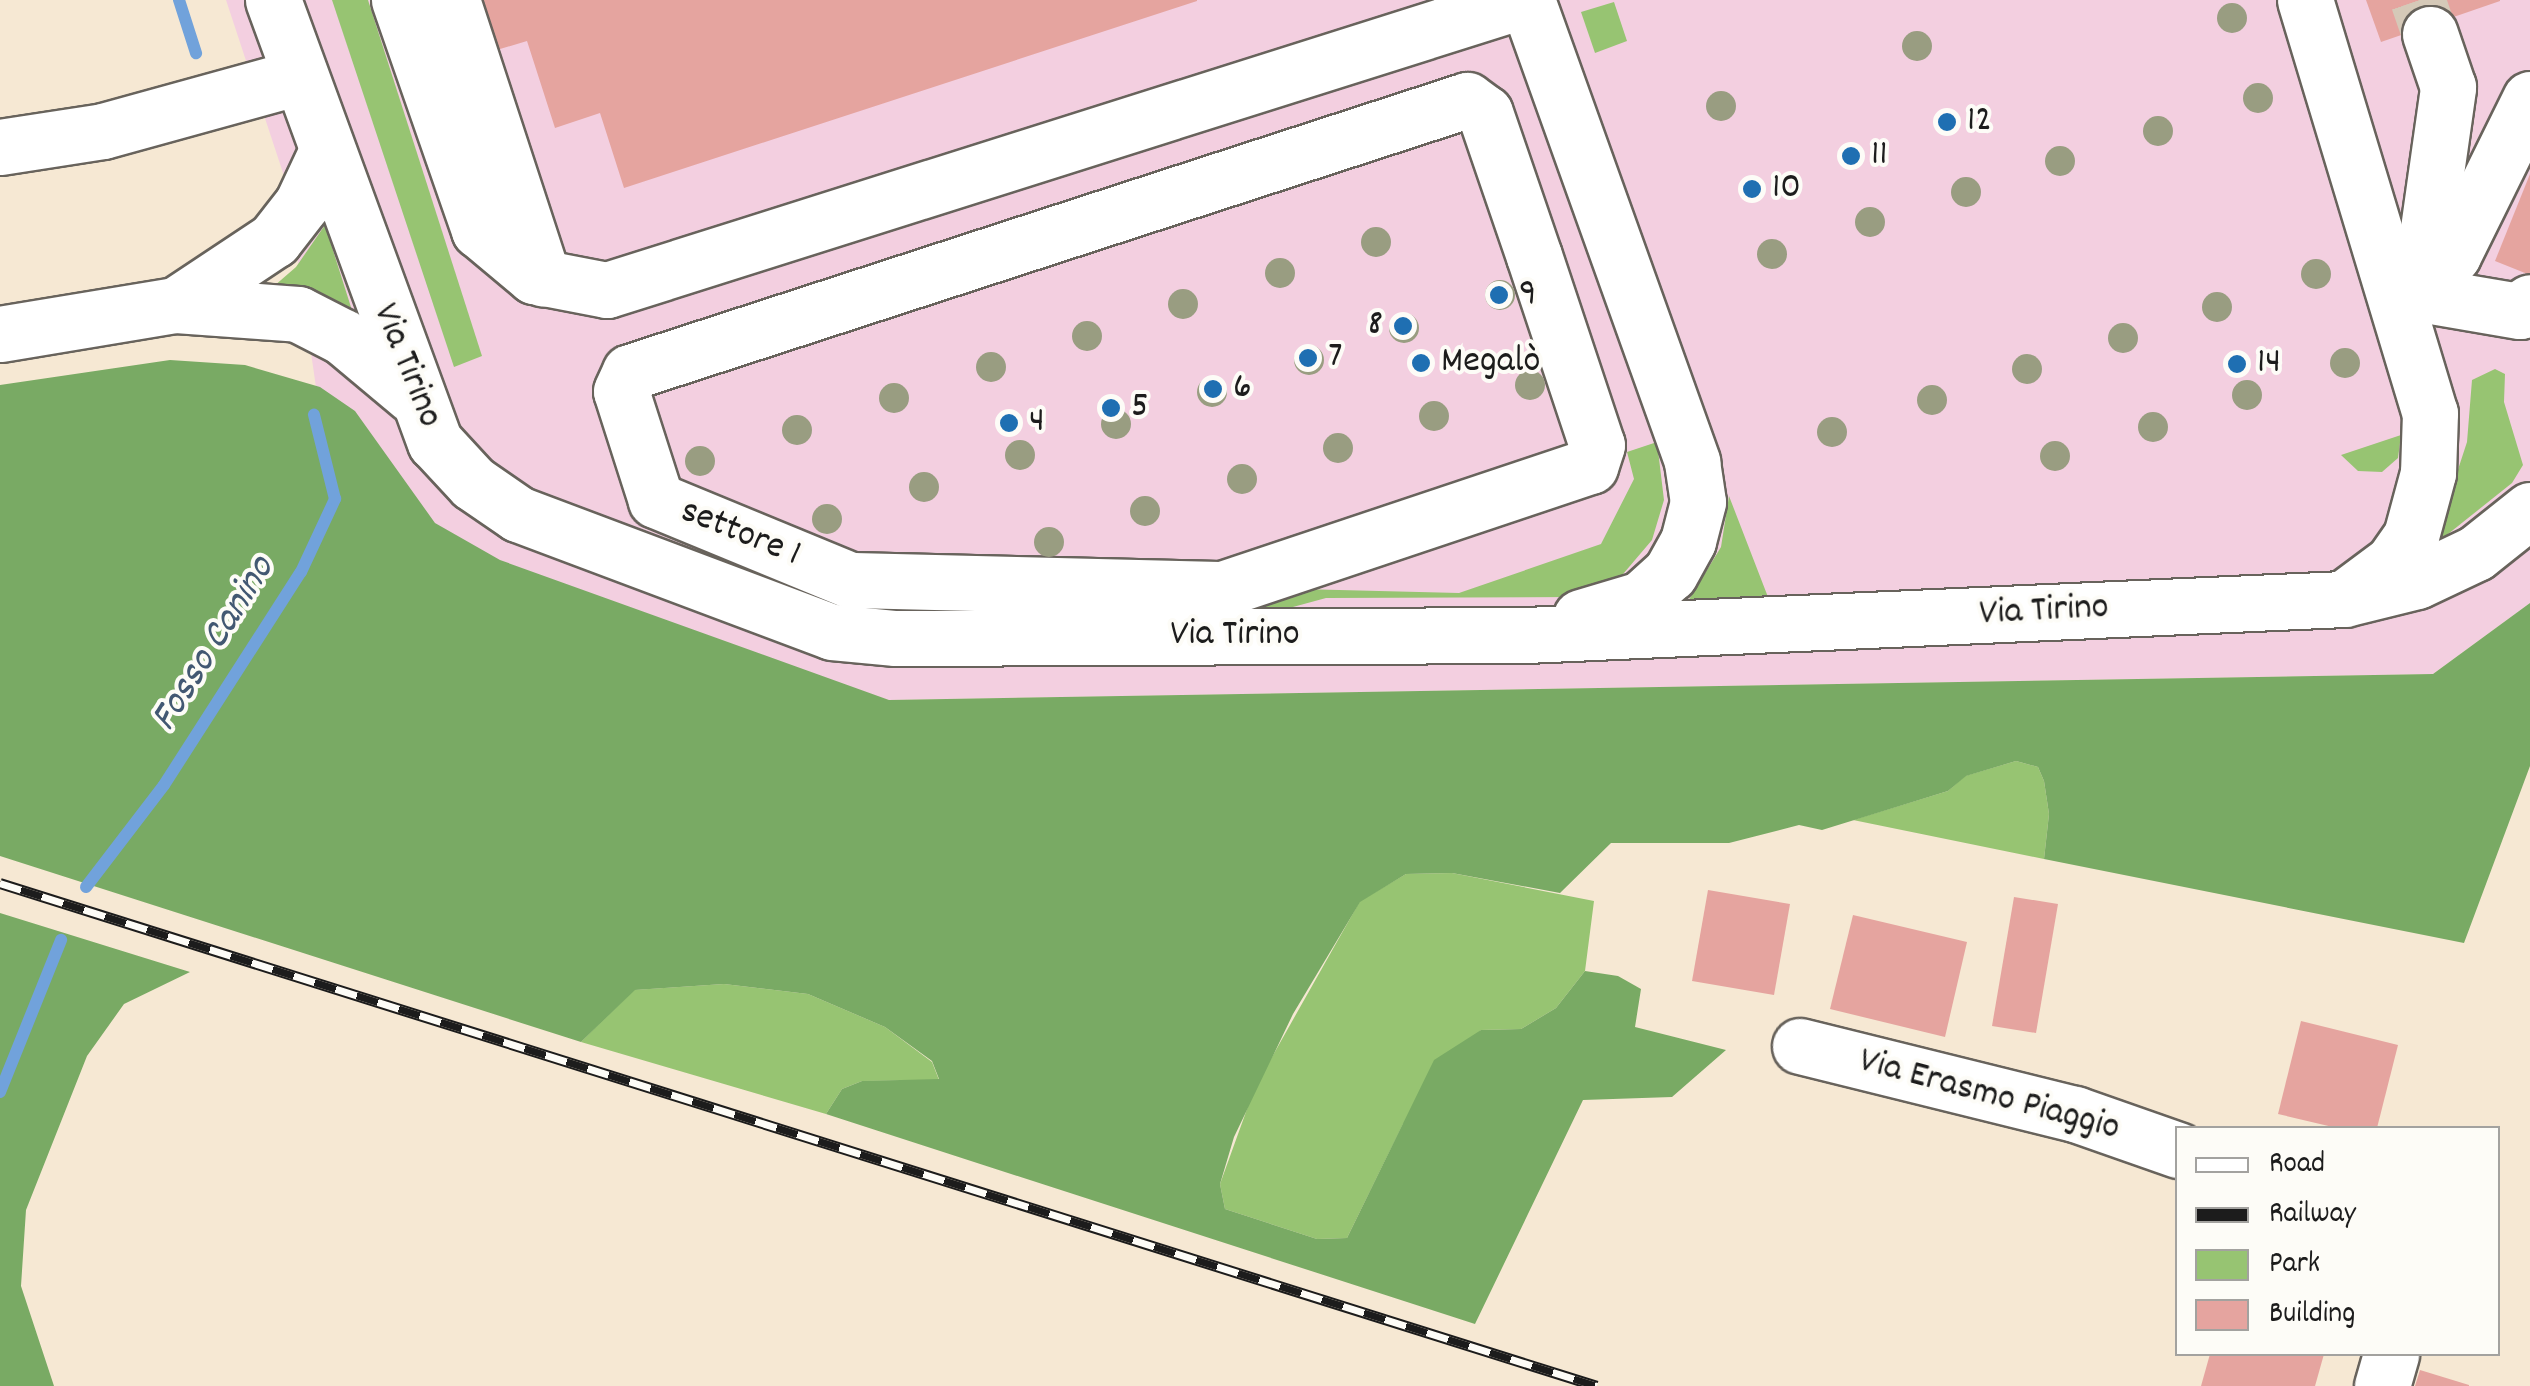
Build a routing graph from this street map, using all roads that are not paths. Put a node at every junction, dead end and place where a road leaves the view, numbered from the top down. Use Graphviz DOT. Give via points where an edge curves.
graph roads {
  1 [pos="273,0"];
  2 [pos="398,0"];
  3 [pos="452,0"];
  4 [pos="1525,0"];
  5 [pos="2305,0"];
  6 [pos="2430,34"];
  7 [pos="299,77"];
  8 [pos="2530,99"];
  9 [pos="1069,142"];
  10 [pos="0,146"];
  11 [pos="325,155"];
  12 [pos="1097,220"];
  13 [pos="1610,231"];
  14 [pos="1534,256"];
  15 [pos="543,279"];
  16 [pos="2530,302"];
  17 [pos="176,305"];
  18 [pos="2415,317"];
  19 [pos="0,334"];
  20 [pos="415,397"];
  21 [pos="2530,510"];
  22 [pos="2344,599"];
  23 [pos="1526,635"];
  24 [pos="1800,1046"];
  25 [pos="2175,1149"];
  26 [pos="2390,1356"];
  27 [pos="2382,1386"];
  1 -- 7 [label="street, Via Tirino"];
  2 -- 15 [label="street" via="466,205 492,245"];
  3 -- 15 [label="street"];
  4 -- 9 [label="street"];
  4 -- 13 [label="street"];
  5 -- 18 [label="street"];
  6 -- 18 [label="street" via="2448,87"];
  7 -- 10 [label="street" via="103,132"];
  7 -- 11 [label="street, Via Tirino"];
  8 -- 18 [label="street" via="2454,255"];
  9 -- 12 [label="street"];
  9 -- 15 [label="street" via="638,284 578,289"];
  11 -- 17 [label="street" via="302,204 274,240"];
  11 -- 20 [label="street, Via Tirino"];
  12 -- 14 [label="street, settore 1" via="1467,100 1486,113"];
  12 -- 14 [label="street, settore 1" via="630,372 621,391 656,500 850,580 1222,590 1590,466 1597,445"];
  13 -- 14 [label="street"];
  13 -- 23 [label="street" via="1692,462 1698,502 1670,573 1641,598"];
  16 -- 18 [label="street" via="2520,311"];
  17 -- 19 [label="street"];
  17 -- 20 [label="street" via="298,314 343,337"];
  18 -- 22 [label="street" via="2430,413 2428,473 2411,536 2393,562"];
  20 -- 23 [label="street, Via Tirino" via="435,442 473,483 518,514 832,632 896,638"];
  21 -- 22 [label="street, Via Tirino" via="2476,554 2417,581"];
  22 -- 23 [label="street, Via Tirino"];
  24 -- 25 [label="street, Via Erasmo Piaggio" via="2075,1114"];
  26 -- 27 [label="street"];
}
